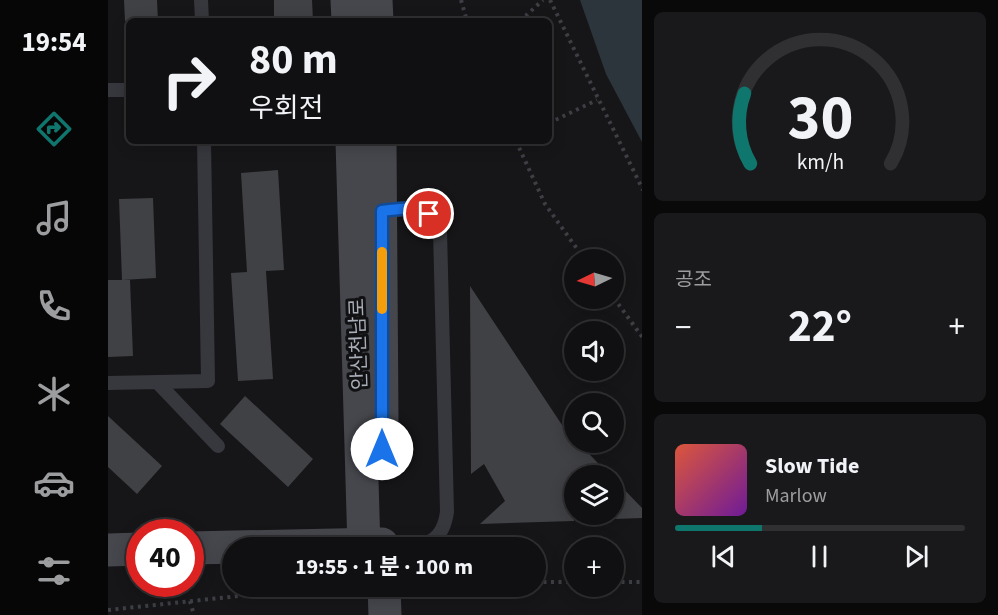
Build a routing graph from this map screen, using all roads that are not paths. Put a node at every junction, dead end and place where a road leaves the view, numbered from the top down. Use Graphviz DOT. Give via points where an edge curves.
graph roads {
  1 [pos="201,0"];
  2 [pos="347,0"];
  3 [pos="376,0"];
  4 [pos="202,18"];
  5 [pos="348,18"];
  6 [pos="377,18"];
  7 [pos="108,90"];
  8 [pos="126,90"];
  9 [pos="204,144"];
  10 [pos="352,144"];
  11 [pos="380,144"];
  12 [pos="382,211"];
  13 [pos="157,382"];
  14 [pos="108,383"];
  15 [pos="218,446"];
  16 [pos="373,537"];
  17 [pos="373,537"];
  18 [pos="438,537"];
  19 [pos="204,548"];
  20 [pos="222,548"];
  21 [pos="126,549"];
  22 [pos="108,550"];
  23 [pos="365,597"];
  24 [pos="384,597"];
  25 [pos="365,615"];
  26 [pos="385,615"];
  1 -- 4 [label="lane"];
  2 -- 5 [label="street"];
  3 -- 6 [label="street"];
  7 -- 8 [label="lane"];
  9 -- 13 [label="lane" via="208,381"];
  10 -- 16 [label="street, 안산천남로"];
  11 -- 12 [label="street, 안산천남로"];
  12 -- 17 [label="street, 안산천남로"];
  12 -- 18 [label="lane" via="419,208 436,221 440,231 447,512"];
  13 -- 14 [label="lane"];
  13 -- 15 [label="lane"];
  19 -- 20 [label="street"];
  21 -- 22 [label="street"];
  23 -- 25 [label="street"];
  24 -- 26 [label="street"];
}
